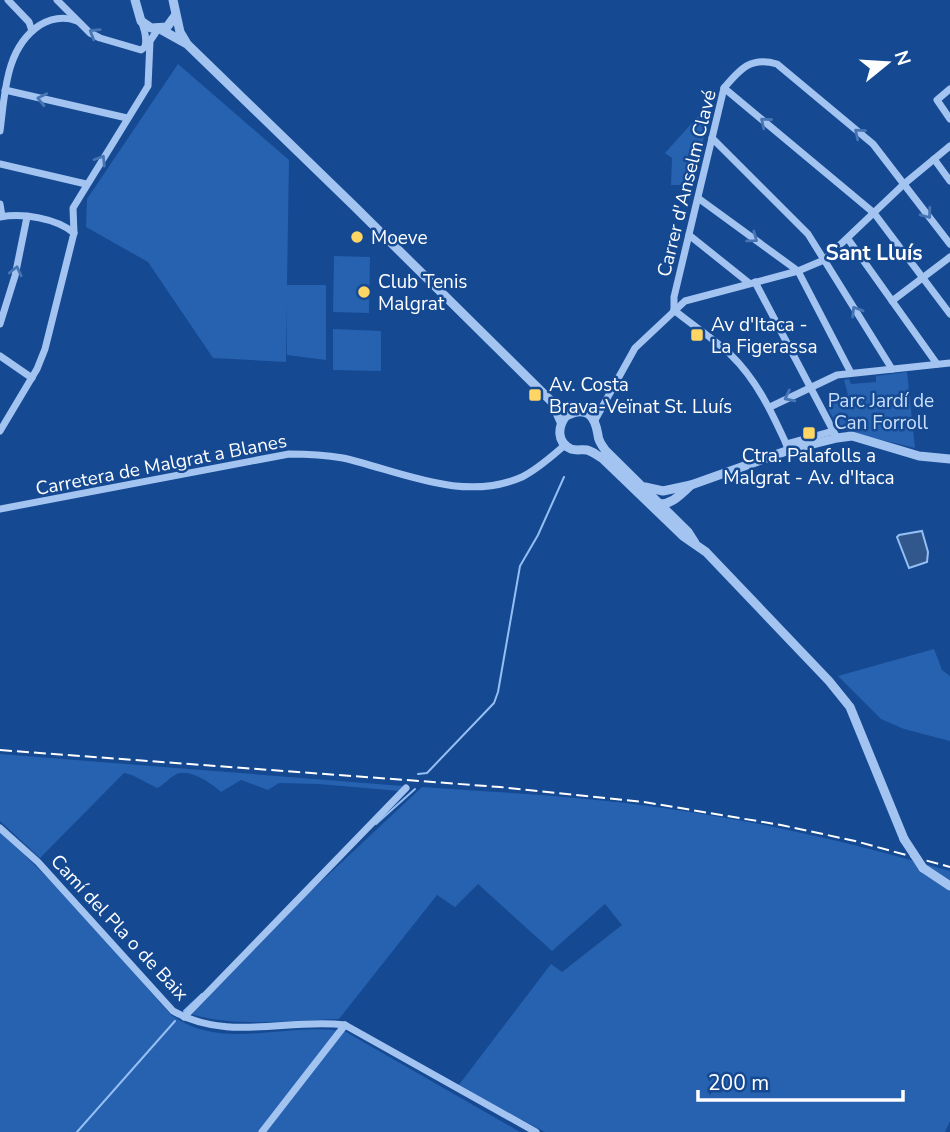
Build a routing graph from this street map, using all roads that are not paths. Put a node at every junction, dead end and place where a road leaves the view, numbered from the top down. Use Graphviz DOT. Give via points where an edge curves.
graph roads {
  1 [pos="8,0"];
  2 [pos="57,0"];
  3 [pos="138,3"];
  4 [pos="175,6"];
  5 [pos="77,21"];
  6 [pos="141,21"];
  7 [pos="159,29"];
  8 [pos="32,31"];
  9 [pos="187,44"];
  10 [pos="724,88"];
  11 [pos="950,89"];
  12 [pos="5,90"];
  13 [pos="127,118"];
  14 [pos="950,119"];
  15 [pos="0,131"];
  16 [pos="712,138"];
  17 [pos="950,146"];
  18 [pos="934,159"];
  19 [pos="0,164"];
  20 [pos="950,181"];
  21 [pos="86,184"];
  22 [pos="904,184"];
  23 [pos="698,198"];
  24 [pos="0,205"];
  25 [pos="874,213"];
  26 [pos="1,216"];
  27 [pos="27,217"];
  28 [pos="73,220"];
  29 [pos="61,225"];
  30 [pos="74,233"];
  31 [pos="689,235"];
  32 [pos="848,239"];
  33 [pos="950,244"];
  34 [pos="950,257"];
  35 [pos="824,260"];
  36 [pos="799,271"];
  37 [pos="922,278"];
  38 [pos="752,283"];
  39 [pos="892,301"];
  40 [pos="674,310"];
  41 [pos="950,314"];
  42 [pos="0,324"];
  43 [pos="0,356"];
  44 [pos="950,363"];
  45 [pos="937,364"];
  46 [pos="892,369"];
  47 [pos="850,373"];
  48 [pos="32,378"];
  49 [pos="809,387"];
  50 [pos="552,402"];
  51 [pos="769,407"];
  52 [pos="573,412"];
  53 [pos="592,417"];
  54 [pos="561,422"];
  55 [pos="0,431"];
  56 [pos="835,434"];
  57 [pos="597,437"];
  58 [pos="565,445"];
  59 [pos="787,447"];
  60 [pos="586,449"];
  61 [pos="950,459"];
  62 [pos="635,484"];
  63 [pos="691,485"];
  64 [pos="663,491"];
  65 [pos="676,498"];
  66 [pos="660,504"];
  67 [pos="0,509"];
  68 [pos="677,521"];
  69 [pos="681,534"];
  70 [pos="695,543"];
  71 [pos="406,788"];
  72 [pos="0,828"];
  73 [pos="950,886"];
  74 [pos="184,1017"];
  75 [pos="345,1025"];
  76 [pos="262,1132"];
  77 [pos="536,1132"];
  1 -- 8 [label="street"];
  2 -- 5 [label="street"];
  3 -- 6 [label="street"];
  4 -- 7 [label="street" via="167,27"];
  4 -- 9 [label="street"];
  6 -- 5 [label="street, one-way" via="146,33 141,50 100,38"];
  5 -- 8 [label="street" via="62,18"];
  6 -- 7 [label="street"];
  7 -- 9 [label="street"];
  7 -- 13 [label="street" via="150,41 148,86"];
  8 -- 12 [label="street" via="15,53"];
  9 -- 50 [label="street"];
  10 -- 16 [label="street, Carrer d'Anselm Clavé"];
  22 -- 10 [label="street, Carrer d'Anselm Clavé, one-way" via="873,144 777,64 762,60 740,69"];
  25 -- 10 [label="street, one-way"];
  11 -- 14 [label="street" via="937,100"];
  13 -- 12 [label="street, one-way"];
  12 -- 15 [label="street"];
  21 -- 13 [label="street, one-way"];
  16 -- 23 [label="street, Carrer d'Anselm Clavé"];
  16 -- 35 [label="street" via="808,234"];
  17 -- 18 [label="street"];
  18 -- 20 [label="street"];
  18 -- 22 [label="street"];
  19 -- 21 [label="street"];
  21 -- 28 [label="street" via="73,208"];
  22 -- 25 [label="street"];
  22 -- 33 [label="street, one-way"];
  23 -- 31 [label="street, Carrer d'Anselm Clavé"];
  23 -- 36 [label="street, one-way"];
  24 -- 26 [label="street"];
  25 -- 32 [label="street"];
  25 -- 37 [label="street"];
  26 -- 27 [label="street"];
  27 -- 29 [label="street"];
  42 -- 27 [label="street, one-way"];
  28 -- 29 [label="street"];
  28 -- 30 [label="street"];
  29 -- 30 [label="street"];
  30 -- 48 [label="street" via="51,332"];
  31 -- 38 [label="street"];
  31 -- 40 [label="street, Carrer d'Anselm Clavé"];
  32 -- 35 [label="street"];
  32 -- 39 [label="street"];
  34 -- 37 [label="street"];
  35 -- 36 [label="street"];
  46 -- 35 [label="street, one-way"];
  36 -- 38 [label="street"];
  36 -- 47 [label="street"];
  37 -- 39 [label="street"];
  37 -- 41 [label="street"];
  38 -- 40 [label="street" via="685,301"];
  38 -- 49 [label="street"];
  39 -- 45 [label="street"];
  40 -- 51 [label="street" via="729,352"];
  40 -- 53 [label="street" via="635,348"];
  43 -- 48 [label="street"];
  44 -- 45 [label="street"];
  45 -- 46 [label="street"];
  46 -- 47 [label="street"];
  47 -- 49 [label="street"];
  48 -- 55 [label="street"];
  49 -- 51 [label="street, one-way"];
  49 -- 56 [label="street"];
  50 -- 52 [label="street"];
  50 -- 54 [label="street"];
  51 -- 59 [label="street"];
  52 -- 53 [label="street"];
  52 -- 54 [label="street"];
  53 -- 57 [label="street"];
  54 -- 58 [label="street" via="559,435"];
  56 -- 59 [label="street"];
  56 -- 61 [label="street" via="919,456"];
  57 -- 60 [label="street"];
  57 -- 62 [label="street"];
  58 -- 60 [label="street"];
  58 -- 67 [label="street, Carretera de Malgrat a Blanes" via="523,476 474,487 443,485 332,456 289,454"];
  59 -- 63 [label="street"];
  60 -- 62 [label="street"];
  62 -- 64 [label="street"];
  62 -- 66 [label="street"];
  62 -- 69 [label="street"];
  63 -- 64 [label="street"];
  63 -- 65 [label="street"];
  64 -- 66 [label="street"];
  65 -- 66 [label="street"];
  65 -- 68 [label="street" via="673,512"];
  66 -- 68 [label="street"];
  66 -- 69 [label="street"];
  68 -- 70 [label="street"];
  69 -- 70 [label="street"];
  70 -- 73 [label="street, bridge" via="850,706 904,839 923,868"];
  71 -- 74 [label="street"];
  72 -- 74 [label="street, Camí del Pla o de Baix" via="38,862 173,1011"];
  74 -- 75 [label="street, Camí del Pla o de Baix" via="247,1028"];
  75 -- 76 [label="street"];
  75 -- 77 [label="street, Camí del Pla o de Baix"];
}
